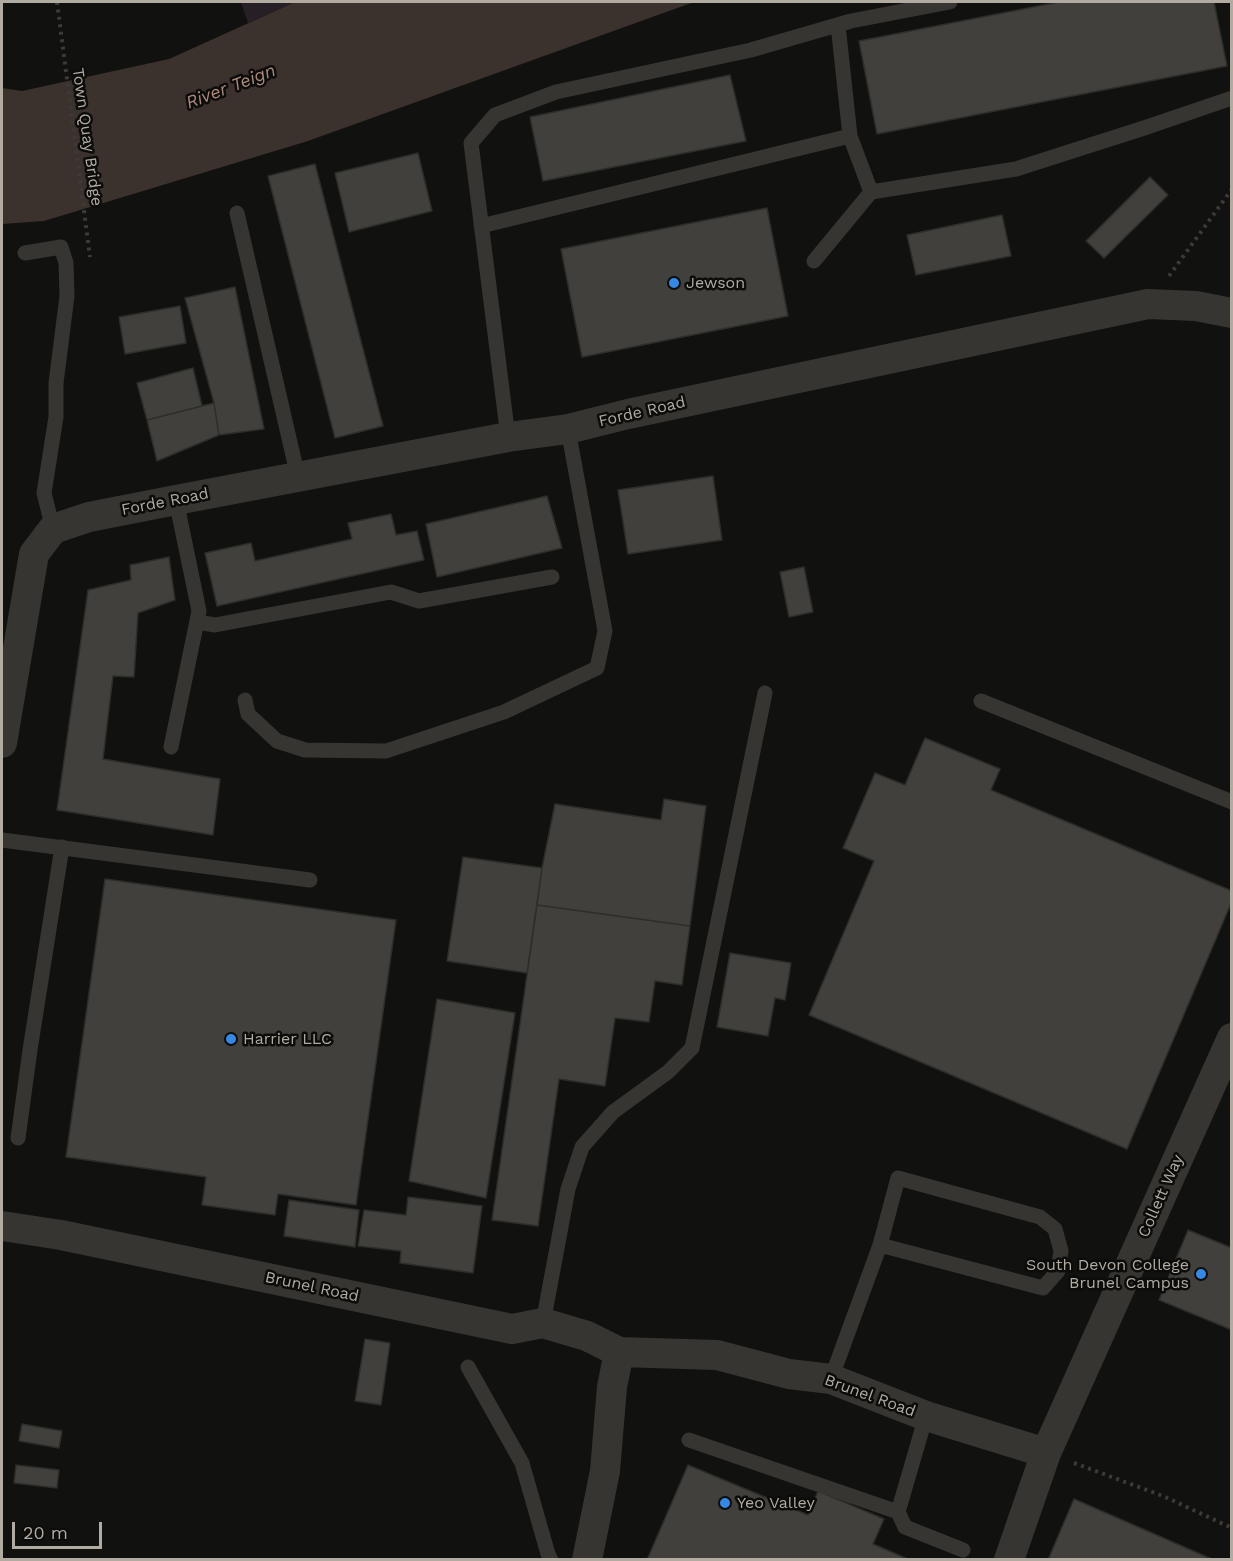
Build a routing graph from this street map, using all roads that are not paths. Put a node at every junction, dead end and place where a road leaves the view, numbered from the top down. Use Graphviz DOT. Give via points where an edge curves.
graph roads {
  1 [pos="950,2"];
  2 [pos="838,25"];
  3 [pos="1232,98"];
  4 [pos="850,136"];
  5 [pos="871,192"];
  6 [pos="237,213"];
  7 [pos="481,226"];
  8 [pos="25,253"];
  9 [pos="814,261"];
  10 [pos="1232,313"];
  11 [pos="568,429"];
  12 [pos="508,437"];
  13 [pos="298,477"];
  14 [pos="176,500"];
  15 [pos="53,529"];
  16 [pos="552,577"];
  17 [pos="197,622"];
  18 [pos="11,625"];
  19 [pos="765,693"];
  20 [pos="245,700"];
  21 [pos="981,701"];
  22 [pos="2,743"];
  23 [pos="171,747"];
  24 [pos="1232,802"];
  25 [pos="2,840"];
  26 [pos="62,847"];
  27 [pos="310,880"];
  28 [pos="1232,1038"];
  29 [pos="18,1138"];
  30 [pos="2,1226"];
  31 [pos="880,1245"];
  32 [pos="543,1323"];
  33 [pos="619,1352"];
  34 [pos="468,1366"];
  35 [pos="831,1379"];
  36 [pos="927,1416"];
  37 [pos="689,1440"];
  38 [pos="1046,1453"];
  39 [pos="898,1512"];
  40 [pos="963,1550"];
  41 [pos="551,1560"];
  42 [pos="587,1560"];
  43 [pos="1009,1560"];
  1 -- 2 [label="lane"];
  2 -- 4 [label="lane"];
  2 -- 7 [label="lane" via="751,50 556,92 495,115 471,143"];
  3 -- 5 [label="lane" via="1016,169"];
  4 -- 5 [label="lane"];
  4 -- 7 [label="lane"];
  5 -- 9 [label="lane"];
  6 -- 13 [label="lane"];
  7 -- 12 [label="lane"];
  8 -- 15 [label="lane" via="61,247 66,263 67,296 56,383 56,417 44,492"];
  10 -- 11 [label="street, Forde Road" via="1196,306 1148,304"];
  11 -- 12 [label="street, Forde Road"];
  11 -- 20 [label="lane" via="605,631 597,668 504,712 386,751 305,750 277,741 249,714"];
  12 -- 13 [label="street, Forde Road"];
  13 -- 14 [label="street, Forde Road"];
  14 -- 15 [label="street, Forde Road" via="89,517"];
  14 -- 17 [label="lane" via="199,611"];
  15 -- 18 [label="street" via="34,554"];
  16 -- 17 [label="lane" via="418,601 391,592 215,625"];
  17 -- 23 [label="lane"];
  18 -- 22 [label="street"];
  19 -- 32 [label="lane" via="692,1048 668,1072 613,1112 582,1147 568,1189"];
  21 -- 24 [label="lane"];
  25 -- 26 [label="lane"];
  26 -- 27 [label="lane"];
  26 -- 29 [label="lane"];
  28 -- 38 [label="street, Collett Way"];
  30 -- 32 [label="street, Brunel Road" via="512,1329"];
  31 -- 31 [label="lane" via="898,1178 1040,1218 1055,1229 1061,1251 1058,1271 1043,1288"];
  31 -- 35 [label="lane"];
  32 -- 33 [label="street, Brunel Road" via="587,1335"];
  33 -- 35 [label="street, Brunel Road" via="717,1355 789,1374"];
  33 -- 42 [label="street" via="605,1471"];
  34 -- 41 [label="lane" via="522,1462"];
  35 -- 36 [label="street, Brunel Road"];
  36 -- 38 [label="street, Brunel Road"];
  36 -- 39 [label="lane"];
  37 -- 39 [label="lane"];
  38 -- 43 [label="street, Collett Way"];
  39 -- 40 [label="lane" via="905,1527"];
}
